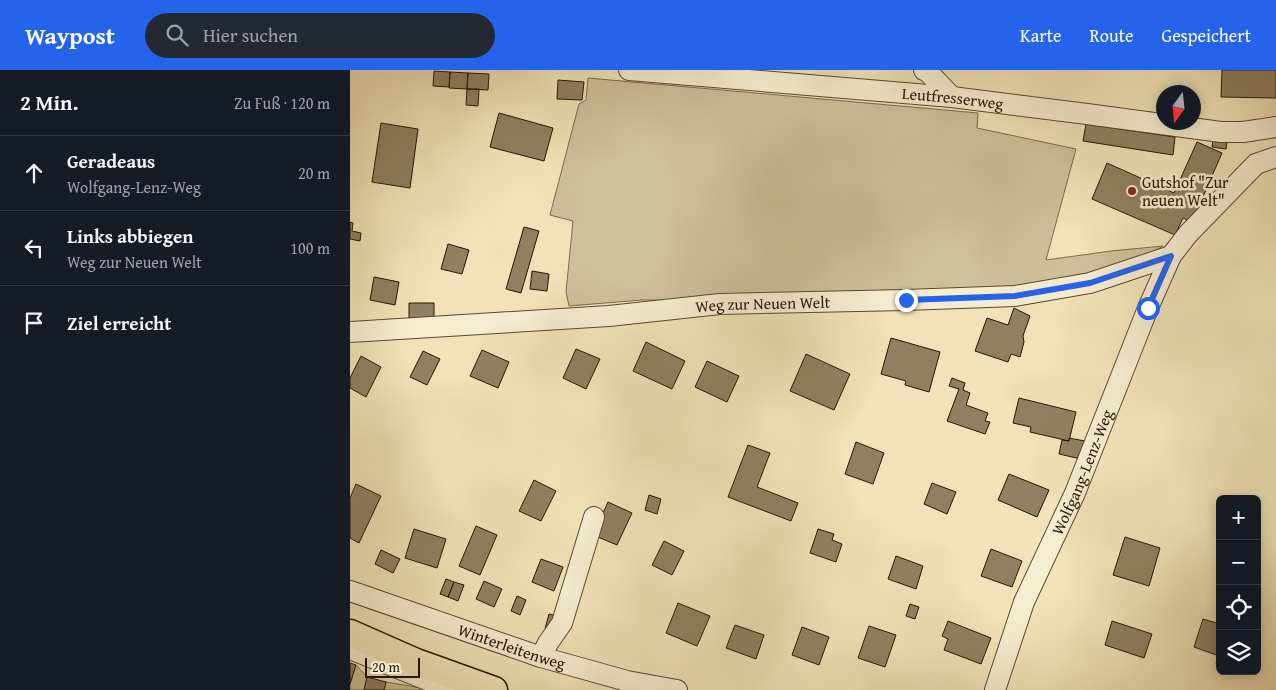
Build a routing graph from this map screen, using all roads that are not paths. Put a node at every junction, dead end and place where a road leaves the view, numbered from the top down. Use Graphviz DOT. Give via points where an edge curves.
graph roads {
  1 [pos="629,70"];
  2 [pos="924,70"];
  3 [pos="952,97"];
  4 [pos="1276,127"];
  5 [pos="1276,157"];
  6 [pos="1171,256"];
  7 [pos="350,332"];
  8 [pos="594,517"];
  9 [pos="350,591"];
  10 [pos="350,633"];
  11 [pos="350,649"];
  12 [pos="541,657"];
  13 [pos="452,690"];
  14 [pos="494,690"];
  15 [pos="677,690"];
  16 [pos="995,690"];
  1 -- 3 [label="street, Leutfresserweg"];
  2 -- 3 [label="street"];
  3 -- 4 [label="street, Leutfresserweg" via="1221,132"];
  5 -- 6 [label="street, Wolfgang-Lenz-Weg" via="1256,164"];
  6 -- 7 [label="street, Weg zur Neuen Welt" via="1090,283 1015,296 720,304 609,316"];
  6 -- 16 [label="street, Wolfgang-Lenz-Weg" via="1075,493 1024,602"];
  8 -- 12 [label="street" via="562,623"];
  9 -- 12 [label="street, Winterleitenweg"];
  10 -- 14 [label="main road" via="416,662"];
  11 -- 13 [label="street"];
  12 -- 15 [label="street, Winterleitenweg" via="626,681"];
}
